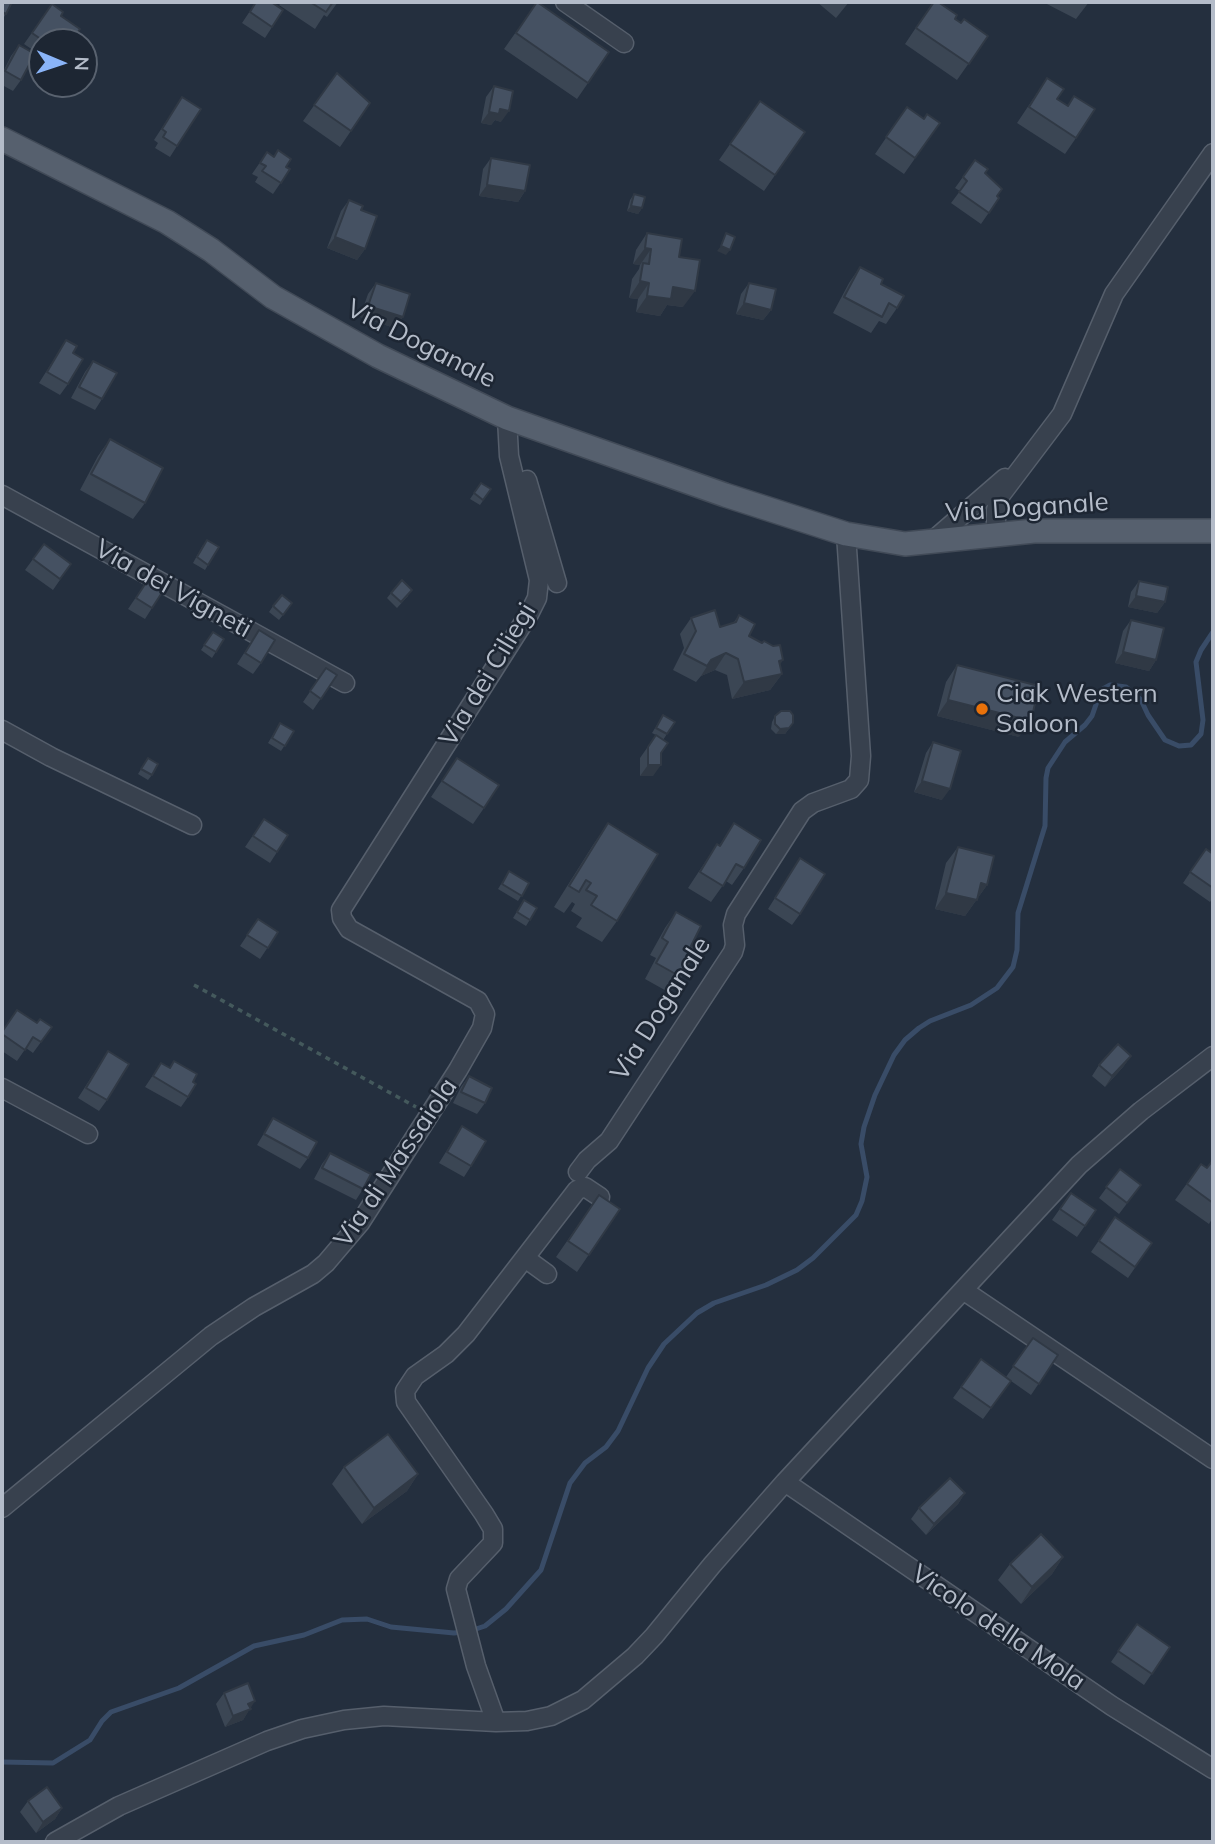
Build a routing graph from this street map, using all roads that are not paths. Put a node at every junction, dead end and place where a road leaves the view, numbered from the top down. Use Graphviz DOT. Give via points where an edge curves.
graph roads {
  1 [pos="565,2"];
  2 [pos="624,43"];
  3 [pos="2,139"];
  4 [pos="1213,153"];
  5 [pos="514,420"];
  6 [pos="1028,457"];
  7 [pos="2,495"];
  8 [pos="1213,531"];
  9 [pos="846,534"];
  10 [pos="996,534"];
  11 [pos="930,543"];
  12 [pos="557,583"];
  13 [pos="345,683"];
  14 [pos="2,730"];
  15 [pos="192,825"];
  16 [pos="343,907"];
  17 [pos="1213,1056"];
  18 [pos="2,1088"];
  19 [pos="88,1134"];
  20 [pos="578,1172"];
  21 [pos="600,1197"];
  22 [pos="525,1258"];
  23 [pos="547,1273"];
  24 [pos="963,1290"];
  25 [pos="1213,1459"];
  26 [pos="785,1482"];
  27 [pos="2,1508"];
  28 [pos="495,1722"];
  29 [pos="1213,1769"];
  30 [pos="55,1842"];
  1 -- 2 [label="street"];
  3 -- 5 [label="main road, Via Doganale" via="167,222 287,306 378,356"];
  4 -- 6 [label="street" via="1121,281 1067,405"];
  5 -- 9 [label="main road, Via Doganale"];
  5 -- 12 [label="street" via="520,457"];
  5 -- 16 [label="street, Via dei Ciliegi" via="509,456 539,580 537,598"];
  6 -- 10 [label="street" via="1000,496"];
  6 -- 11 [label="street"];
  7 -- 13 [label="street, Via dei Vigneti"];
  8 -- 10 [label="main road, Via Doganale"];
  9 -- 11 [label="main road, Via Doganale"];
  9 -- 20 [label="street, Via Doganale" via="859,780 850,789 802,811 736,914 733,952 609,1141"];
  10 -- 11 [label="main road, Via Doganale"];
  14 -- 15 [label="street"];
  16 -- 27 [label="street, Via di Massaiola" via="342,918 349,929 468,995 484,1009 482,1028 360,1223 327,1263 211,1336"];
  17 -- 24 [label="street" via="1079,1165"];
  18 -- 19 [label="street"];
  21 -- 22 [label="street" via="585,1187 577,1190"];
  22 -- 23 [label="street"];
  22 -- 28 [label="street" via="461,1339 415,1376 405,1391 406,1402 493,1530 493,1542 458,1582 459,1605"];
  24 -- 25 [label="street"];
  24 -- 26 [label="street"];
  26 -- 28 [label="street" via="645,1647 583,1700 551,1716"];
  26 -- 29 [label="street, Vicolo della Mola" via="1112,1706"];
  28 -- 30 [label="street" via="384,1716 302,1729 119,1805"];
}
